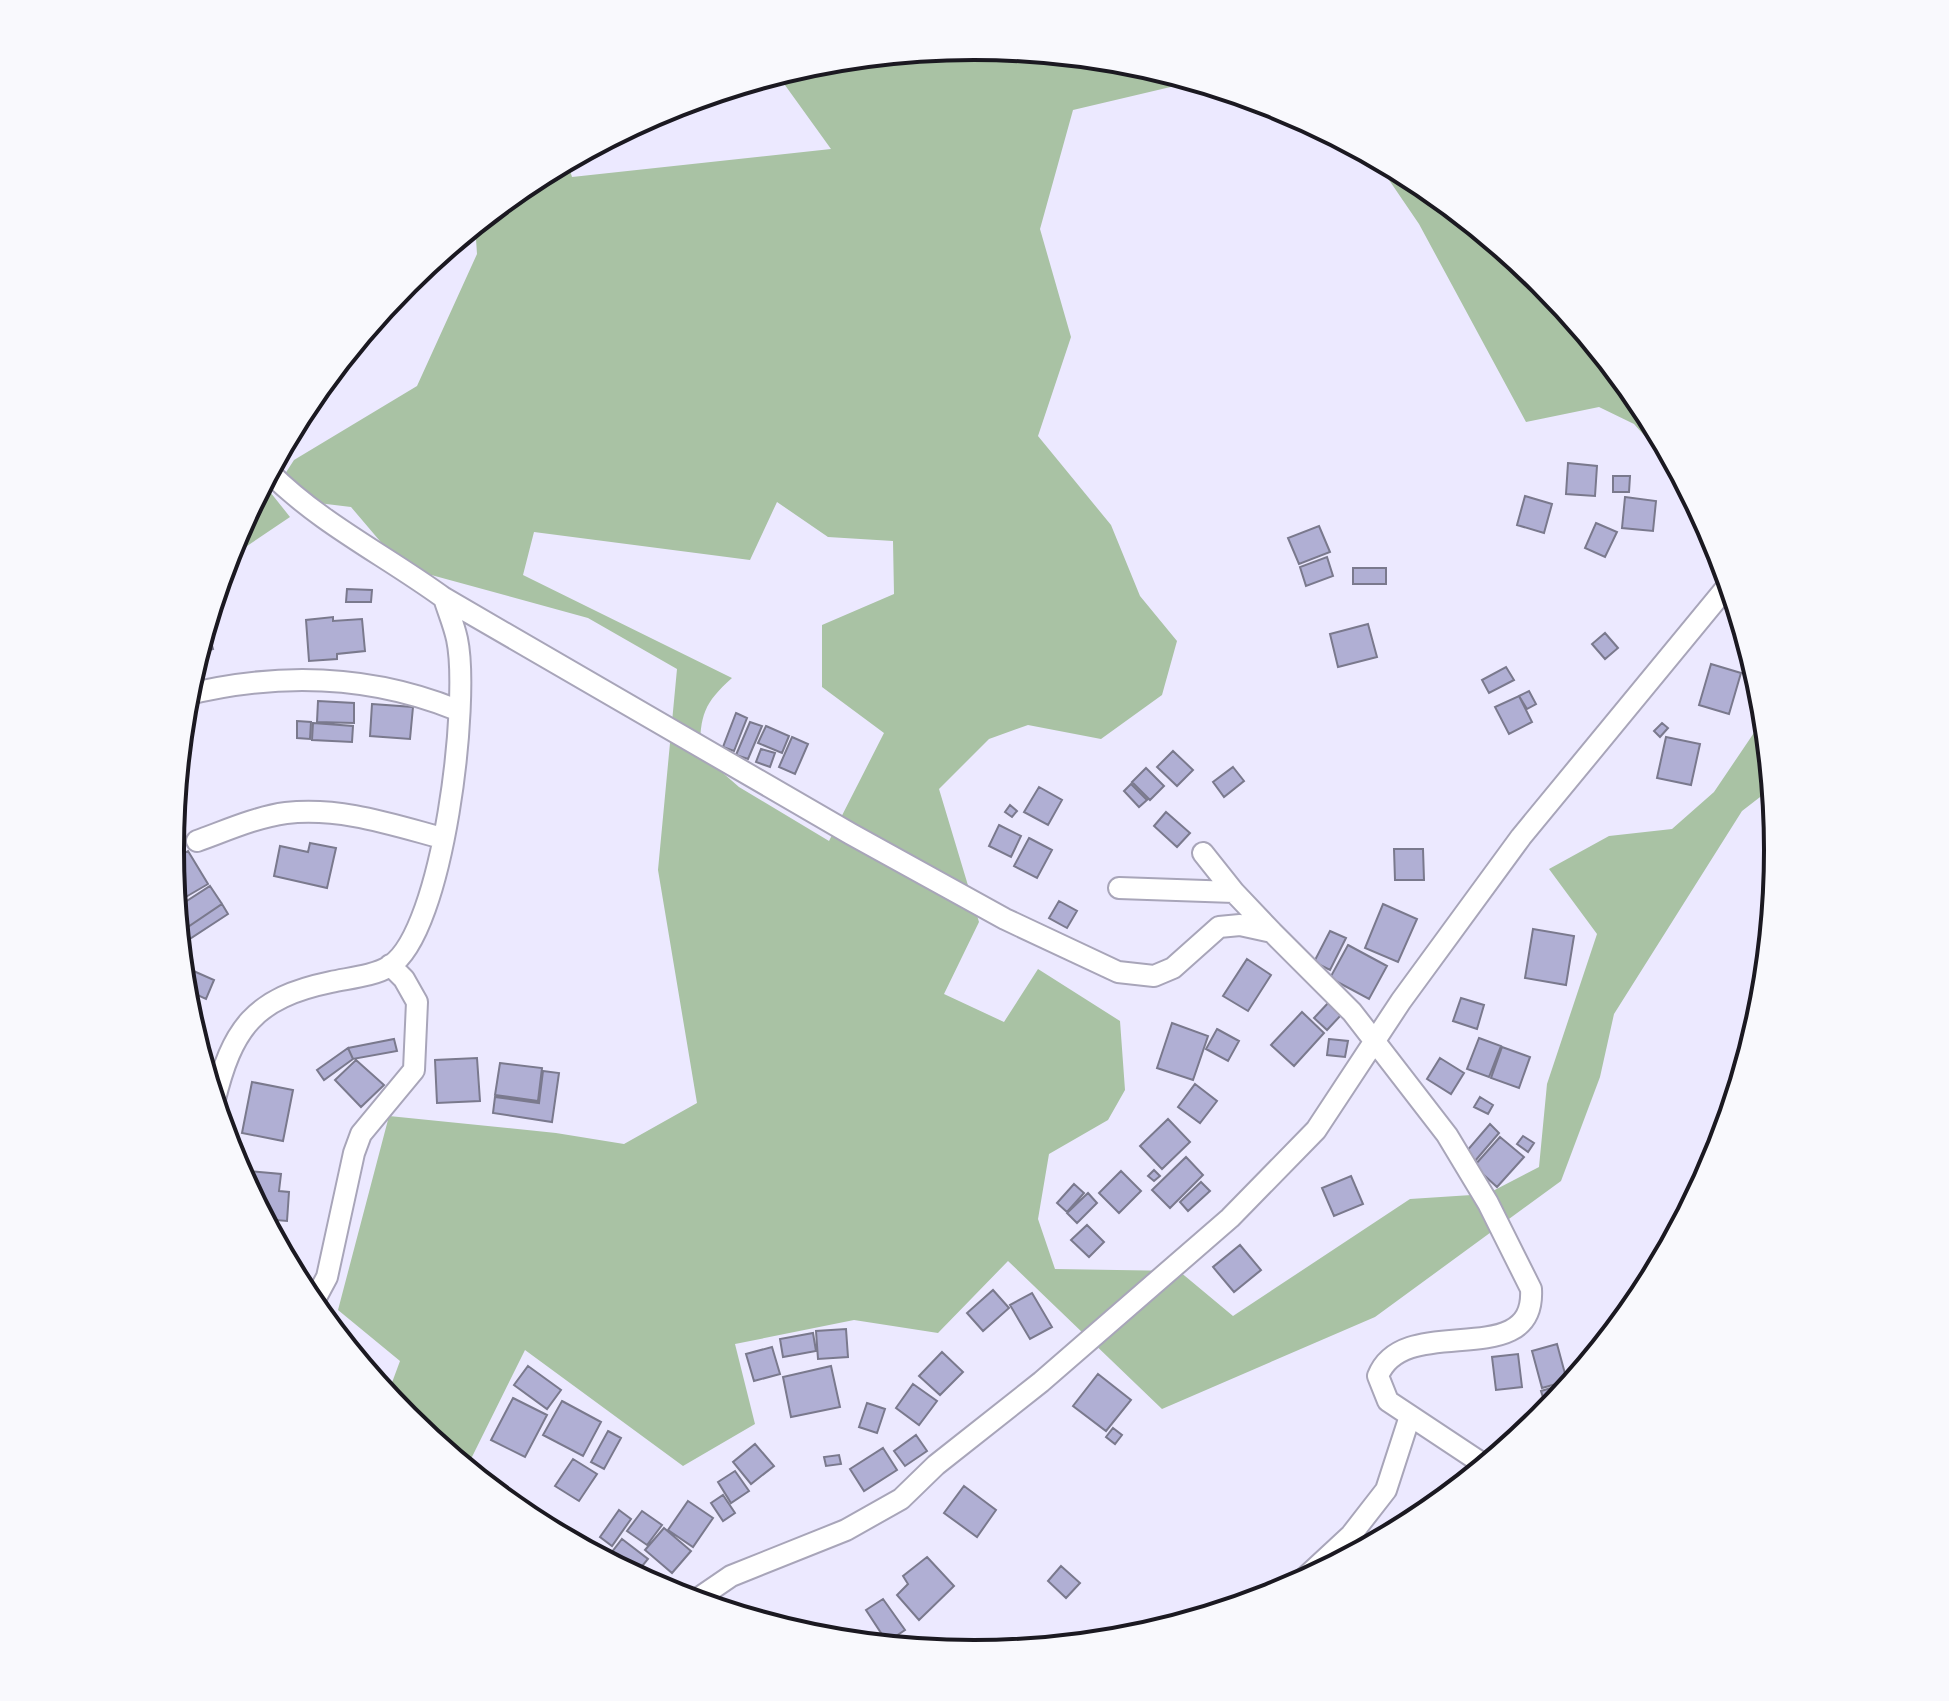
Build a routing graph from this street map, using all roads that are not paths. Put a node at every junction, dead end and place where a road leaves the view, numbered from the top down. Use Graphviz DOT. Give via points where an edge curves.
graph roads {
  1 [pos="277,479"];
  2 [pos="1722,593"];
  3 [pos="444,598"];
  4 [pos="200,691"];
  5 [pos="457,710"];
  6 [pos="442,838"];
  7 [pos="197,841"];
  8 [pos="1203,853"];
  9 [pos="1119,888"];
  10 [pos="1234,892"];
  11 [pos="1272,932"];
  12 [pos="390,965"];
  13 [pos="1373,1043"];
  14 [pos="220,1084"];
  15 [pos="319,1292"];
  16 [pos="1410,1416"];
  17 [pos="1477,1460"];
  18 [pos="1327,1558"];
  19 [pos="705,1594"];
  1 -- 3 [label="street" via="326,523"];
  2 -- 13 [label="street" via="1521,837"];
  3 -- 5 [label="street" via="457,639"];
  3 -- 11 [label="street" via="851,834 1005,919 1118,972 1154,976 1173,968 1219,927"];
  4 -- 5 [label="street" via="232,683 337,681 392,687"];
  5 -- 6 [label="street" via="452,791"];
  6 -- 7 [label="street" via="327,811 283,813"];
  6 -- 12 [label="street" via="427,910 414,937"];
  8 -- 10 [label="street"];
  9 -- 10 [label="street"];
  10 -- 11 [label="street"];
  11 -- 13 [label="street" via="1352,1012"];
  12 -- 14 [label="street" via="290,991 263,1008 241,1030"];
  12 -- 15 [label="street" via="417,1002 414,1070 361,1134 327,1277"];
  13 -- 16 [label="street" via="1463,1157 1531,1289 1532,1304 1521,1322 1499,1336 1471,1342 1434,1340 1405,1347 1384,1361 1378,1376 1381,1389 1388,1401"];
  13 -- 19 [label="street" via="1316,1130 1230,1218 901,1499 846,1530 731,1576"];
  16 -- 17 [label="street"];
  16 -- 18 [label="street" via="1386,1490"];
}
